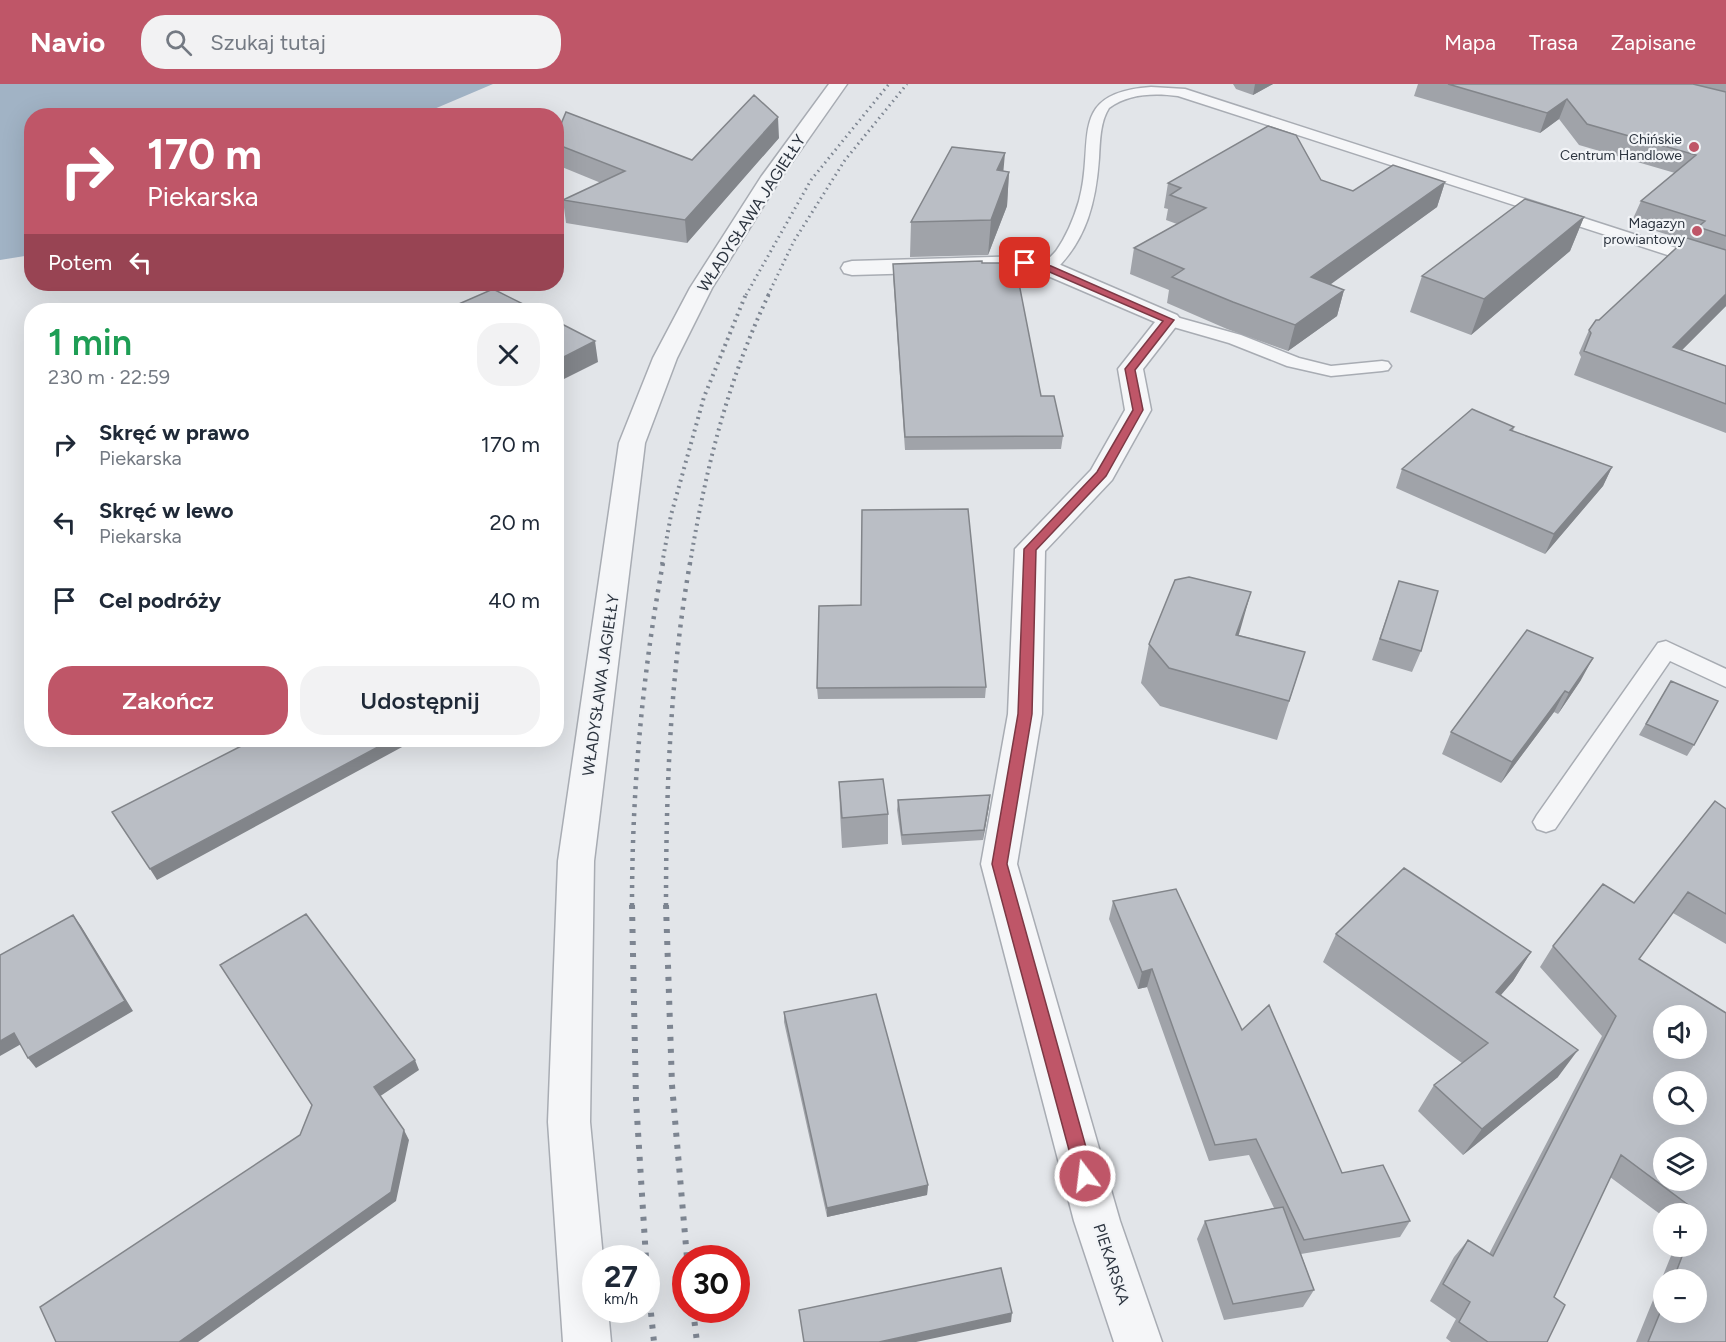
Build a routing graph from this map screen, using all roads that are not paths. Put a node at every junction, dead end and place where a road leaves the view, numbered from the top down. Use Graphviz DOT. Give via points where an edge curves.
graph roads {
  1 [pos="838,84"];
  2 [pos="852,267"];
  3 [pos="1048,268"];
  4 [pos="1726,269"];
  5 [pos="1169,320"];
  6 [pos="1382,366"];
  7 [pos="1726,679"];
  8 [pos="1546,822"];
  9 [pos="587,1342"];
  10 [pos="1138,1342"];
  1 -- 9 [label="street, WŁADYSŁAWA JAGIEŁŁY" via="771,177 700,288 665,358 632,443 576,861 569,1122"];
  2 -- 3 [label="street" via="1025,263"];
  3 -- 4 [label="lane" via="1062,254 1088,198 1094,136 1101,109 1116,98 1161,89"];
  3 -- 5 [label="street"];
  5 -- 6 [label="lane" via="1331,371"];
  5 -- 10 [label="street, PIEKARSKA" via="1130,369 1138,410 1102,474 1030,549 1025,714 999,864 1097,1221"];
  7 -- 8 [label="lane" via="1666,649"];
}
